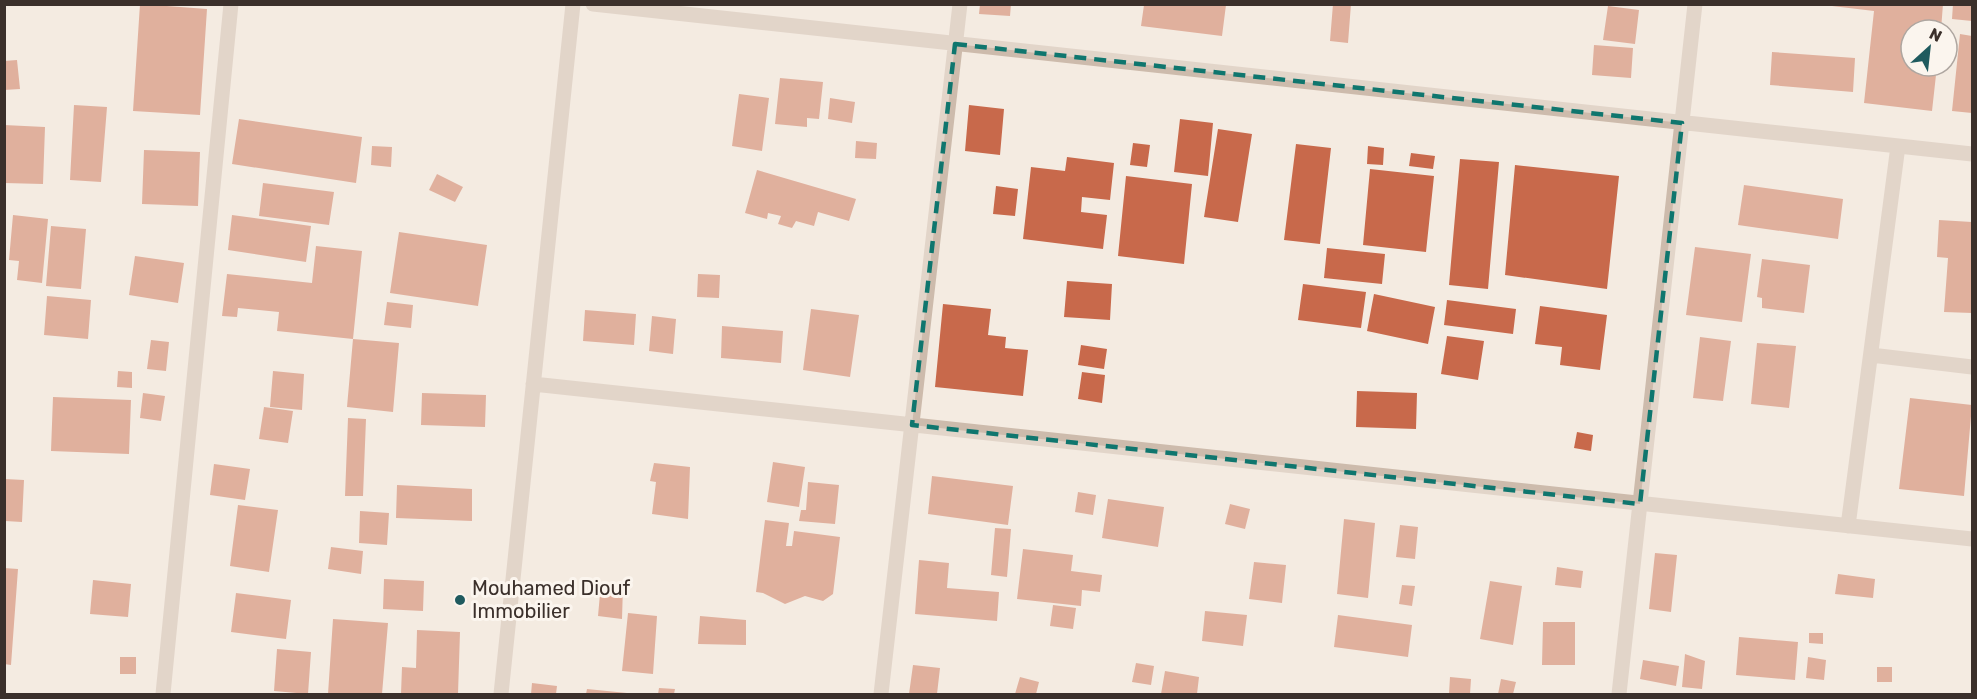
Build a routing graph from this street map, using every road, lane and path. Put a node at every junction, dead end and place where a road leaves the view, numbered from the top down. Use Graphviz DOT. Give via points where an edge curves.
graph roads {
  1 [pos="231,4"];
  2 [pos="573,4"];
  3 [pos="593,4"];
  4 [pos="960,4"];
  5 [pos="1695,4"];
  6 [pos="955,44"];
  7 [pos="1682,123"];
  8 [pos="1898,146"];
  9 [pos="1972,154"];
  10 [pos="1871,355"];
  11 [pos="1972,367"];
  12 [pos="533,384"];
  13 [pos="912,425"];
  14 [pos="1640,504"];
  15 [pos="1848,526"];
  16 [pos="1972,539"];
  17 [pos="163,694"];
  18 [pos="501,694"];
  19 [pos="881,694"];
  20 [pos="1619,694"];
  1 -- 17 [label="street"];
  2 -- 12 [label="street"];
  3 -- 6 [label="street"];
  4 -- 6 [label="street"];
  5 -- 7 [label="street"];
  6 -- 7 [label="street"];
  6 -- 13 [label="street"];
  7 -- 8 [label="street"];
  7 -- 14 [label="street"];
  8 -- 9 [label="street"];
  8 -- 10 [label="street"];
  10 -- 11 [label="street"];
  10 -- 15 [label="street"];
  12 -- 13 [label="street"];
  12 -- 18 [label="street"];
  13 -- 14 [label="street"];
  13 -- 19 [label="street"];
  14 -- 15 [label="street"];
  14 -- 20 [label="street"];
  15 -- 16 [label="street"];
}
